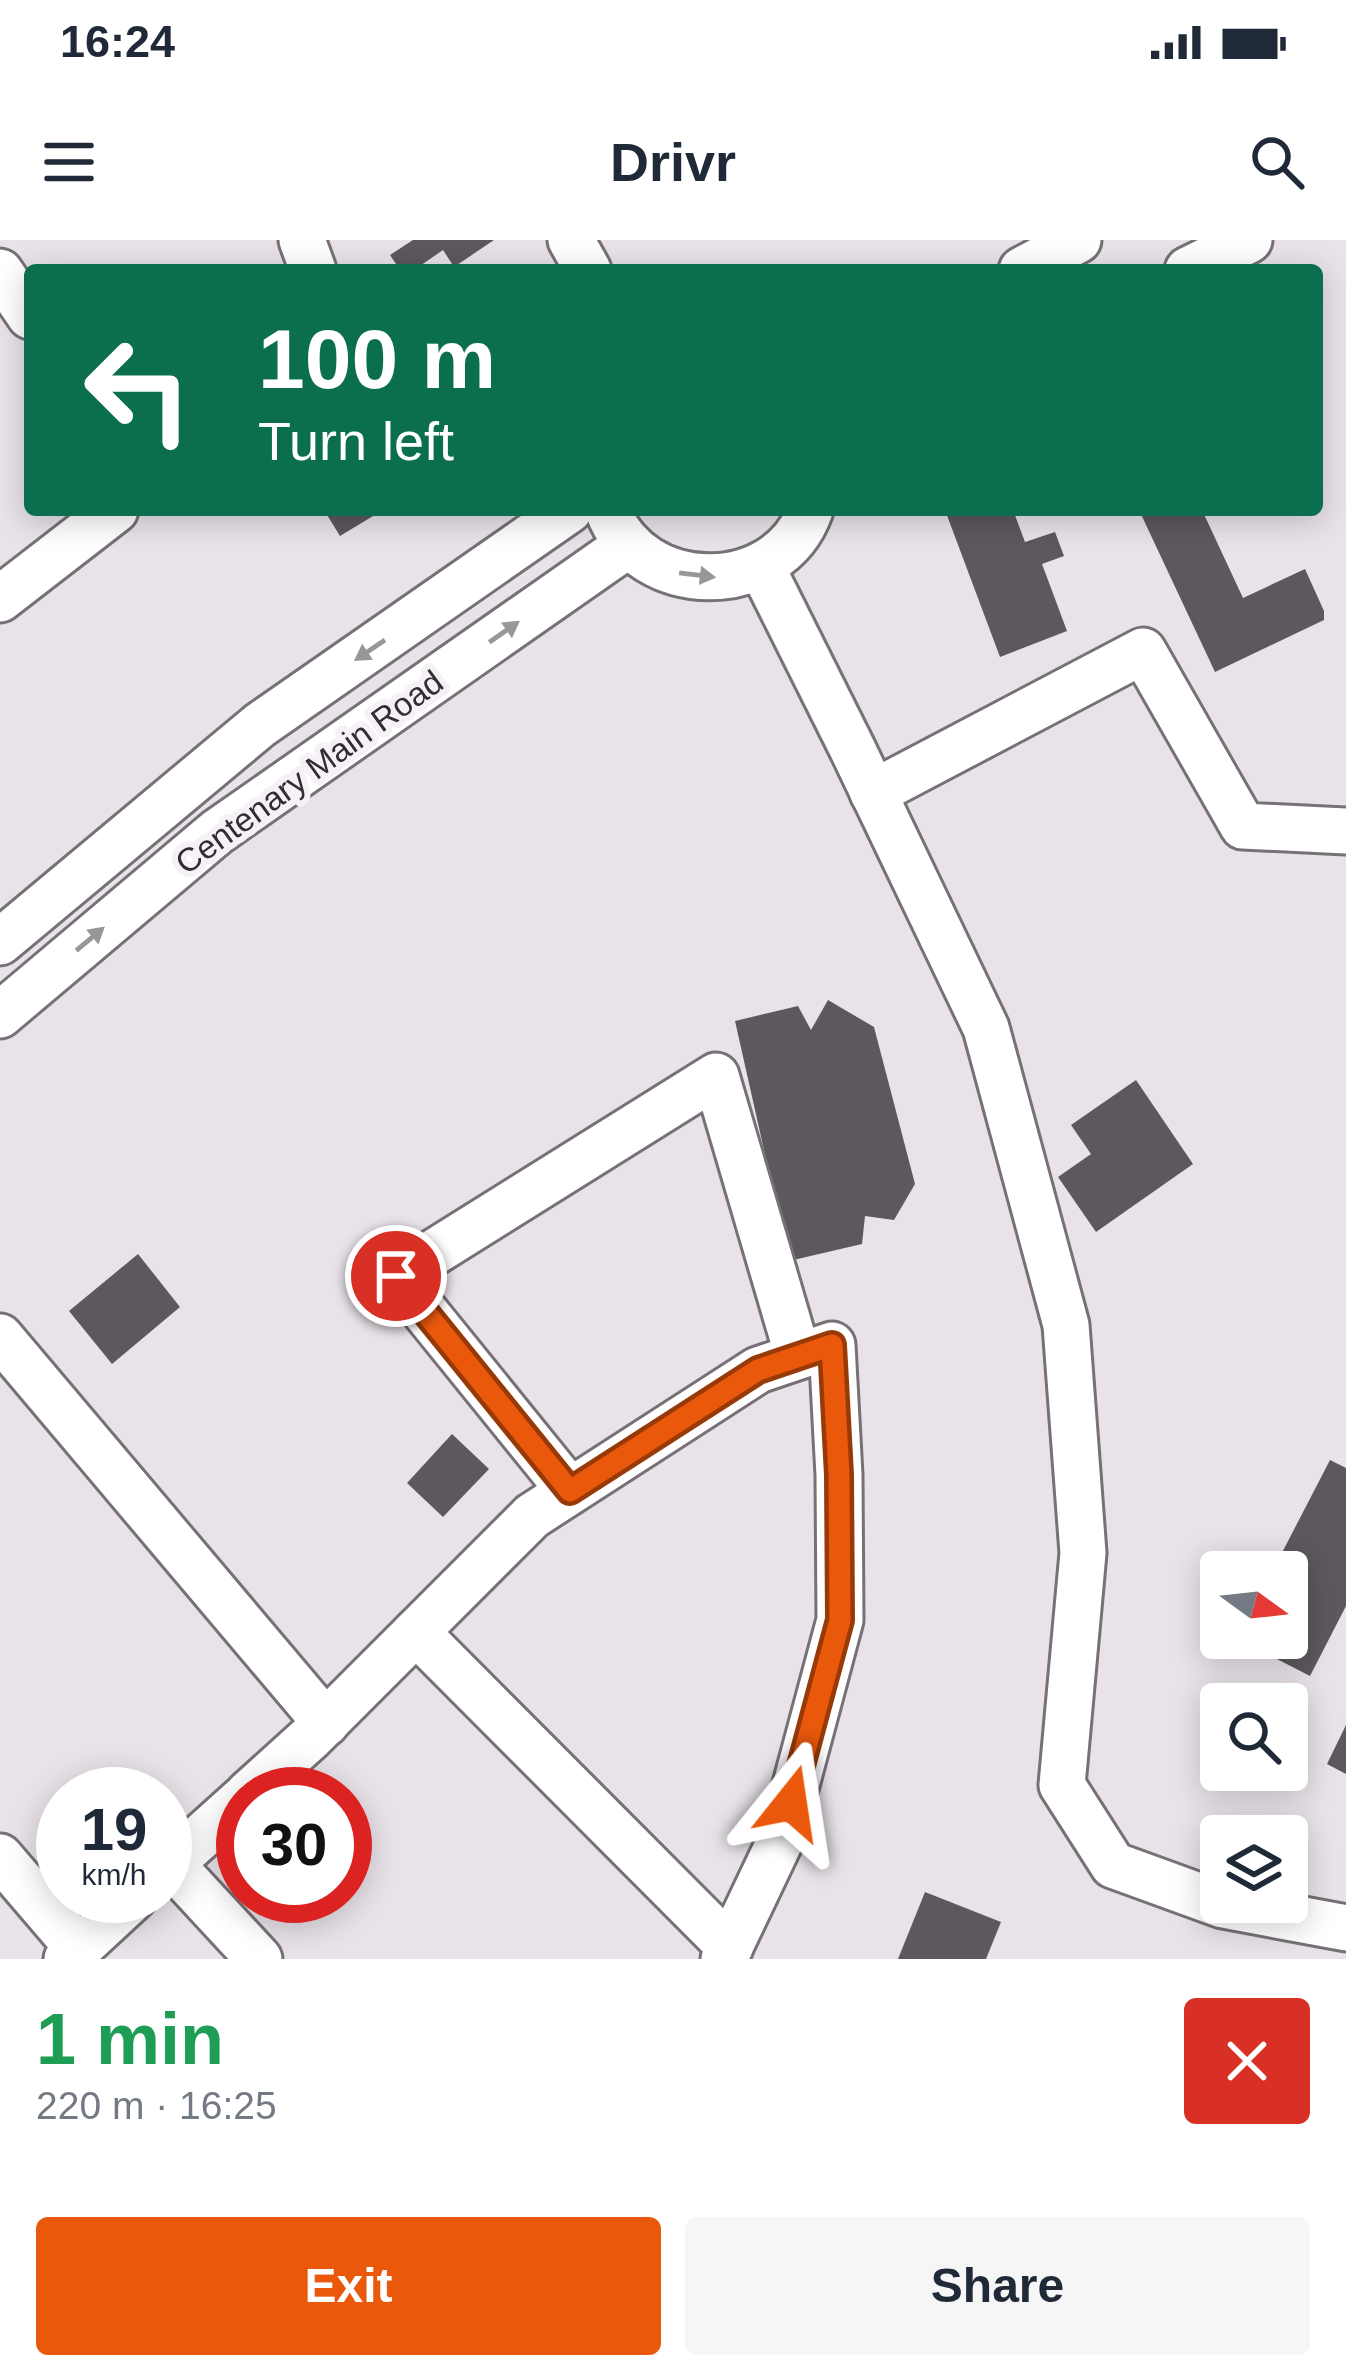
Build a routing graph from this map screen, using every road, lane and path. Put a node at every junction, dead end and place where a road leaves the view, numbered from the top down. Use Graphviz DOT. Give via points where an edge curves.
graph roads {
  1 [pos="1078,240"];
  2 [pos="1249,240"];
  3 [pos="1033,264"];
  4 [pos="1200,264"];
  5 [pos="0,272"];
  6 [pos="24,307"];
  7 [pos="107,516"];
  8 [pos="561,516"];
  9 [pos="808,516"];
  10 [pos="619,527"];
  11 [pos="761,566"];
  12 [pos="0,599"];
  13 [pos="873,793"];
  14 [pos="1346,831"];
  15 [pos="0,942"];
  16 [pos="0,1015"];
  17 [pos="0,1337"];
  18 [pos="798,1356"];
  19 [pos="570,1491"];
  20 [pos="416,1632"];
  21 [pos="326,1723"];
  22 [pos="278,1767"];
  23 [pos="216,1823"];
  24 [pos="192,1844"];
  25 [pos="0,1857"];
  26 [pos="192,1891"];
  27 [pos="106,1923"];
  28 [pos="1346,1928"];
  29 [pos="727,1953"];
  30 [pos="72,1954"];
  31 [pos="259,1959"];
  1 -- 3 [label="street"];
  2 -- 4 [label="street"];
  5 -- 6 [label="street"];
  7 -- 12 [label="street"];
  8 -- 15 [label="street, Centenary Main Road, one-way" via="260,725"];
  9 -- 11 [label="street"];
  10 -- 11 [label="street, Centenary Main Road, one-way" via="658,566 691,578 727,578"];
  16 -- 10 [label="street, Centenary Main Road, one-way" via="217,832"];
  11 -- 13 [label="street"];
  13 -- 14 [label="street" via="1143,651 1243,826"];
  13 -- 28 [label="street" via="986,1028 1066,1324 1083,1553 1062,1785 1113,1865 1223,1905"];
  17 -- 21 [label="street"];
  18 -- 19 [label="street" via="758,1370"];
  18 -- 19 [label="street" via="716,1076 396,1276"];
  18 -- 29 [label="street" via="832,1345 840,1620 782,1837"];
  19 -- 20 [label="street" via="532,1516"];
  20 -- 21 [label="street"];
  20 -- 29 [label="street"];
  21 -- 22 [label="street"];
  23 -- 24 [label="street"];
  25 -- 30 [label="street"];
  26 -- 31 [label="street"];
  27 -- 30 [label="street"];
}
